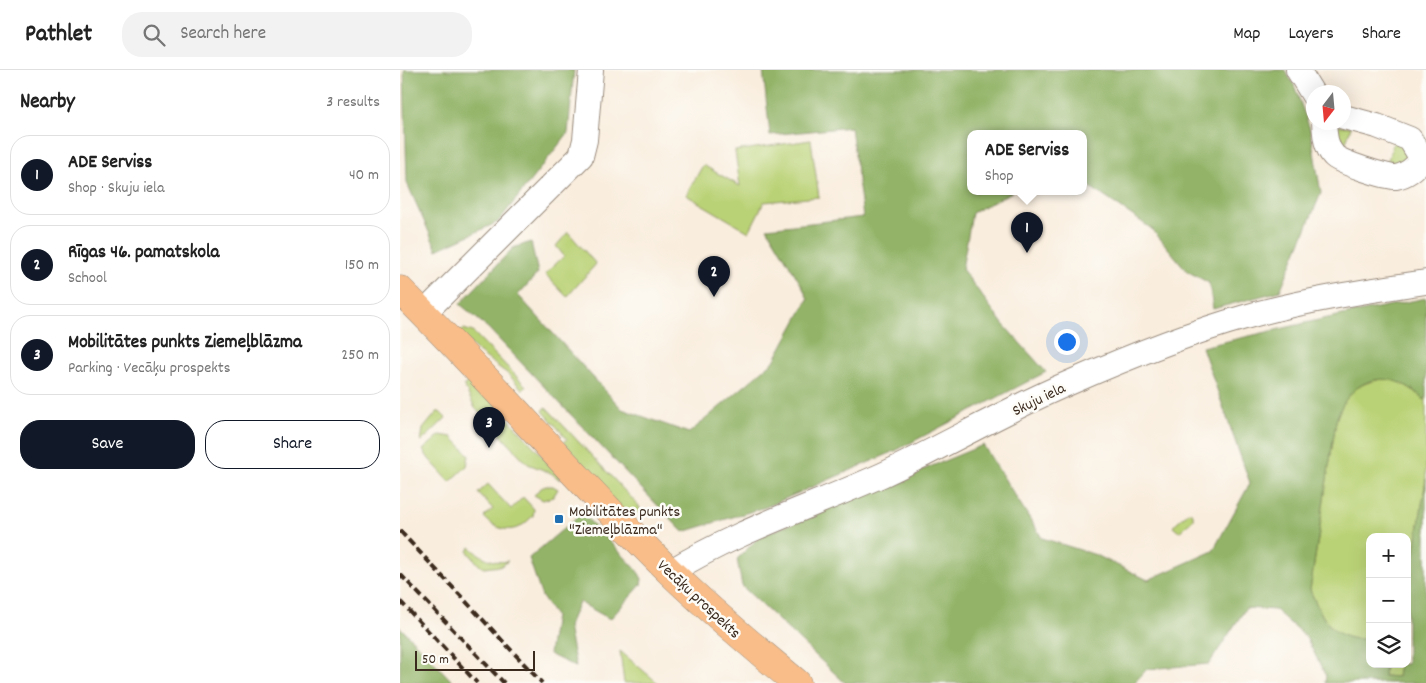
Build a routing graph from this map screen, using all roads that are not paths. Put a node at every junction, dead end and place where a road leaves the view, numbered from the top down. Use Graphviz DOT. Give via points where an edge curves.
graph roads {
  1 [pos="591,70"];
  2 [pos="1298,70"];
  3 [pos="1307,85"];
  4 [pos="1351,118"];
  5 [pos="1325,130"];
  6 [pos="1426,282"];
  7 [pos="400,290"];
  8 [pos="424,313"];
  9 [pos="670,572"];
  10 [pos="797,683"];
  1 -- 8 [label="street" via="581,156"];
  2 -- 3 [label="street"];
  4 -- 5 [label="street" via="1410,139 1422,159 1414,168 1396,177 1374,172 1335,158 1327,147"];
  6 -- 9 [label="street, Skuju iela" via="1340,295 1245,317 1123,360 1040,396 883,475 731,539"];
  7 -- 8 [label="main road, Vecāķu prospekts"];
  8 -- 9 [label="main road, Vecāķu prospekts"];
  9 -- 10 [label="main road, Vecāķu prospekts"];
}
